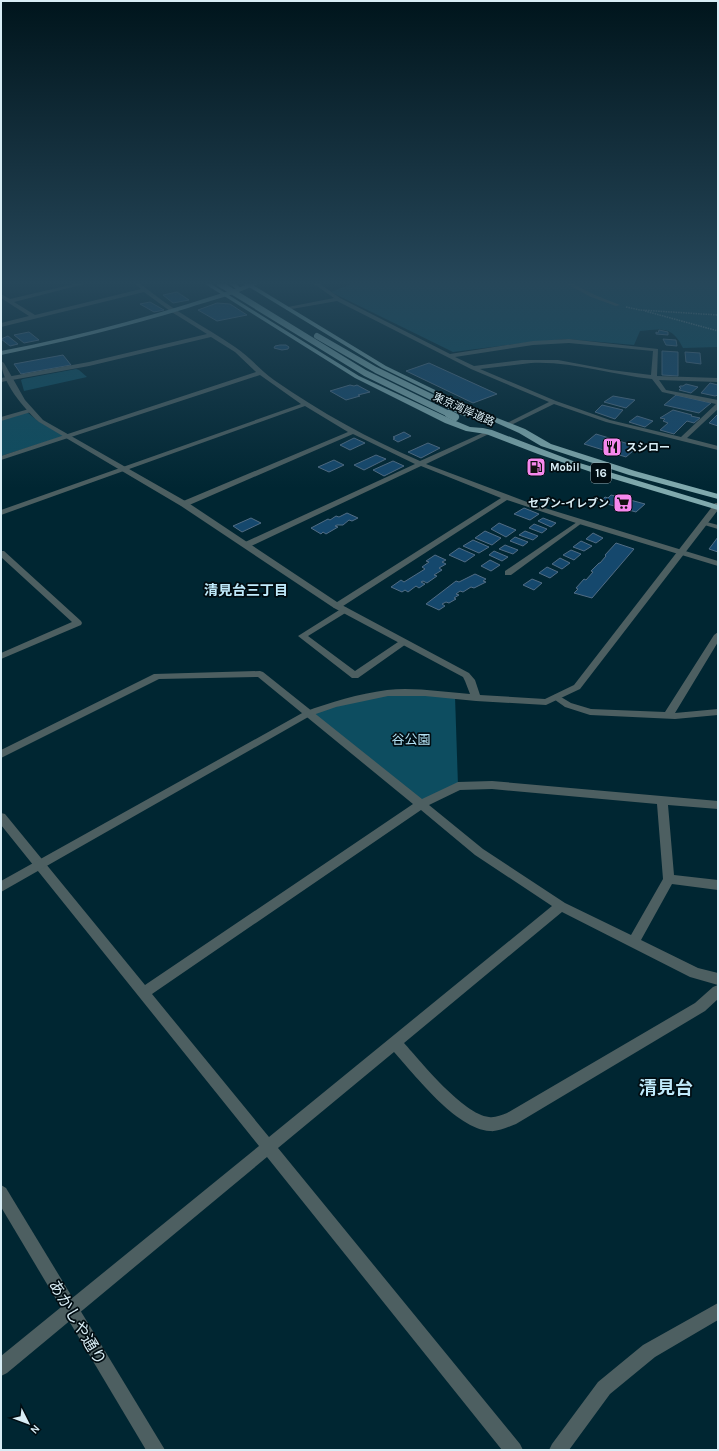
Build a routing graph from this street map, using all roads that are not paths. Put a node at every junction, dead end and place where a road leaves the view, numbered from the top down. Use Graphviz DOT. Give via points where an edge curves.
graph roads {
  1 [pos="141,352"];
  2 [pos="238,352"];
  3 [pos="315,352"];
  4 [pos="330,352"];
  5 [pos="343,352"];
  6 [pos="359,352"];
  7 [pos="442,352"];
  8 [pos="477,352"];
  9 [pos="656,352"];
  10 [pos="450,356"];
  11 [pos="1,363"];
  12 [pos="473,368"];
  13 [pos="260,373"];
  14 [pos="654,377"];
  15 [pos="10,379"];
  16 [pos="1,380"];
  17 [pos="718,380"];
  18 [pos="554,402"];
  19 [pos="306,404"];
  20 [pos="718,404"];
  21 [pos="29,411"];
  22 [pos="1,419"];
  23 [pos="507,425"];
  24 [pos="353,432"];
  25 [pos="489,432"];
  26 [pos="67,436"];
  27 [pos="684,439"];
  28 [pos="551,447"];
  29 [pos="718,448"];
  30 [pos="1,458"];
  31 [pos="421,463"];
  32 [pos="124,469"];
  33 [pos="718,497"];
  34 [pos="506,498"];
  35 [pos="184,504"];
  36 [pos="717,507"];
  37 [pos="1,513"];
  38 [pos="580,522"];
  39 [pos="703,523"];
  40 [pos="718,527"];
  41 [pos="246,545"];
  42 [pos="1,553"];
  43 [pos="681,553"];
  44 [pos="718,564"];
  45 [pos="508,573"];
  46 [pos="340,608"];
  47 [pos="718,635"];
  48 [pos="404,642"];
  49 [pos="1,656"];
  50 [pos="556,697"];
  51 [pos="476,698"];
  52 [pos="718,712"];
  53 [pos="307,714"];
  54 [pos="668,716"];
  55 [pos="1,754"];
  56 [pos="662,800"];
  57 [pos="422,804"];
  58 [pos="718,804"];
  59 [pos="1,817"];
  60 [pos="40,865"];
  61 [pos="669,879"];
  62 [pos="718,885"];
  63 [pos="1,887"];
  64 [pos="561,906"];
  65 [pos="633,943"];
  66 [pos="718,979"];
  67 [pos="718,991"];
  68 [pos="144,993"];
  69 [pos="394,1043"];
  70 [pos="268,1147"];
  71 [pos="1,1193"];
  72 [pos="71,1310"];
  73 [pos="718,1311"];
  74 [pos="1,1367"];
  75 [pos="156,1450"];
  76 [pos="514,1450"];
  77 [pos="558,1450"];
  1 -- 15 [label="street"];
  2 -- 13 [label="street"];
  3 -- 25 [label="highway, 16" via="357,377 448,421 469,430"];
  4 -- 25 [label="highway, 東京湾岸道路 / 16, bridge" via="365,373"];
  5 -- 28 [label="highway, 東京湾岸道路 / 16, bridge" via="464,412"];
  6 -- 23 [label="highway, 16" via="384,367"];
  7 -- 10 [label="street"];
  8 -- 10 [label="street"];
  9 -- 14 [label="street"];
  10 -- 12 [label="street"];
  11 -- 15 [label="street"];
  12 -- 14 [label="street" via="550,361"];
  12 -- 18 [label="street"];
  13 -- 19 [label="street"];
  13 -- 26 [label="street"];
  14 -- 17 [label="street"];
  14 -- 20 [label="street" via="664,391"];
  15 -- 16 [label="street"];
  15 -- 21 [label="street" via="19,399"];
  18 -- 23 [label="street"];
  18 -- 27 [label="street" via="608,421"];
  19 -- 24 [label="street"];
  19 -- 32 [label="street"];
  20 -- 27 [label="street"];
  21 -- 22 [label="street"];
  21 -- 26 [label="street"];
  23 -- 28 [label="highway, 16"];
  24 -- 31 [label="street"];
  24 -- 35 [label="street"];
  25 -- 31 [label="street"];
  25 -- 36 [label="highway, 東京湾岸道路 / 16" via="543,454 624,481"];
  26 -- 30 [label="street"];
  26 -- 32 [label="street"];
  27 -- 29 [label="street"];
  28 -- 33 [label="highway, 東京湾岸道路 / 16"];
  31 -- 34 [label="street"];
  31 -- 41 [label="street"];
  32 -- 35 [label="street"];
  32 -- 37 [label="street"];
  34 -- 38 [label="street"];
  34 -- 46 [label="street"];
  35 -- 41 [label="street"];
  36 -- 39 [label="street"];
  38 -- 43 [label="street"];
  38 -- 45 [label="lane"];
  39 -- 40 [label="lane"];
  39 -- 43 [label="street"];
  41 -- 46 [label="street"];
  42 -- 49 [label="street" via="78,623"];
  43 -- 44 [label="street"];
  43 -- 50 [label="street" via="577,688"];
  46 -- 48 [label="street"];
  46 -- 48 [label="street" via="302,636 355,676"];
  47 -- 54 [label="street"];
  48 -- 51 [label="street" via="466,675"];
  50 -- 51 [label="street" via="546,702"];
  50 -- 54 [label="street" via="568,705 590,712"];
  51 -- 53 [label="street" via="425,693 388,693 333,705"];
  52 -- 54 [label="street"];
  53 -- 55 [label="street" via="260,674 157,676"];
  53 -- 57 [label="street"];
  53 -- 60 [label="street"];
  56 -- 57 [label="street" via="476,785 458,786"];
  56 -- 58 [label="street"];
  56 -- 61 [label="street"];
  57 -- 64 [label="street" via="479,852"];
  57 -- 68 [label="street"];
  59 -- 60 [label="street"];
  60 -- 63 [label="street"];
  60 -- 68 [label="street"];
  61 -- 62 [label="street"];
  61 -- 65 [label="street"];
  64 -- 65 [label="street"];
  64 -- 69 [label="street"];
  65 -- 66 [label="street" via="695,973"];
  67 -- 69 [label="street" via="700,1007 511,1119 489,1125 473,1118 447,1099"];
  68 -- 70 [label="street"];
  69 -- 70 [label="street"];
  70 -- 72 [label="street"];
  70 -- 76 [label="street"];
  71 -- 72 [label="street, あかしや通り"];
  72 -- 74 [label="street"];
  72 -- 75 [label="street, あかしや通り"];
  73 -- 77 [label="street" via="650,1351 604,1388"];
}
